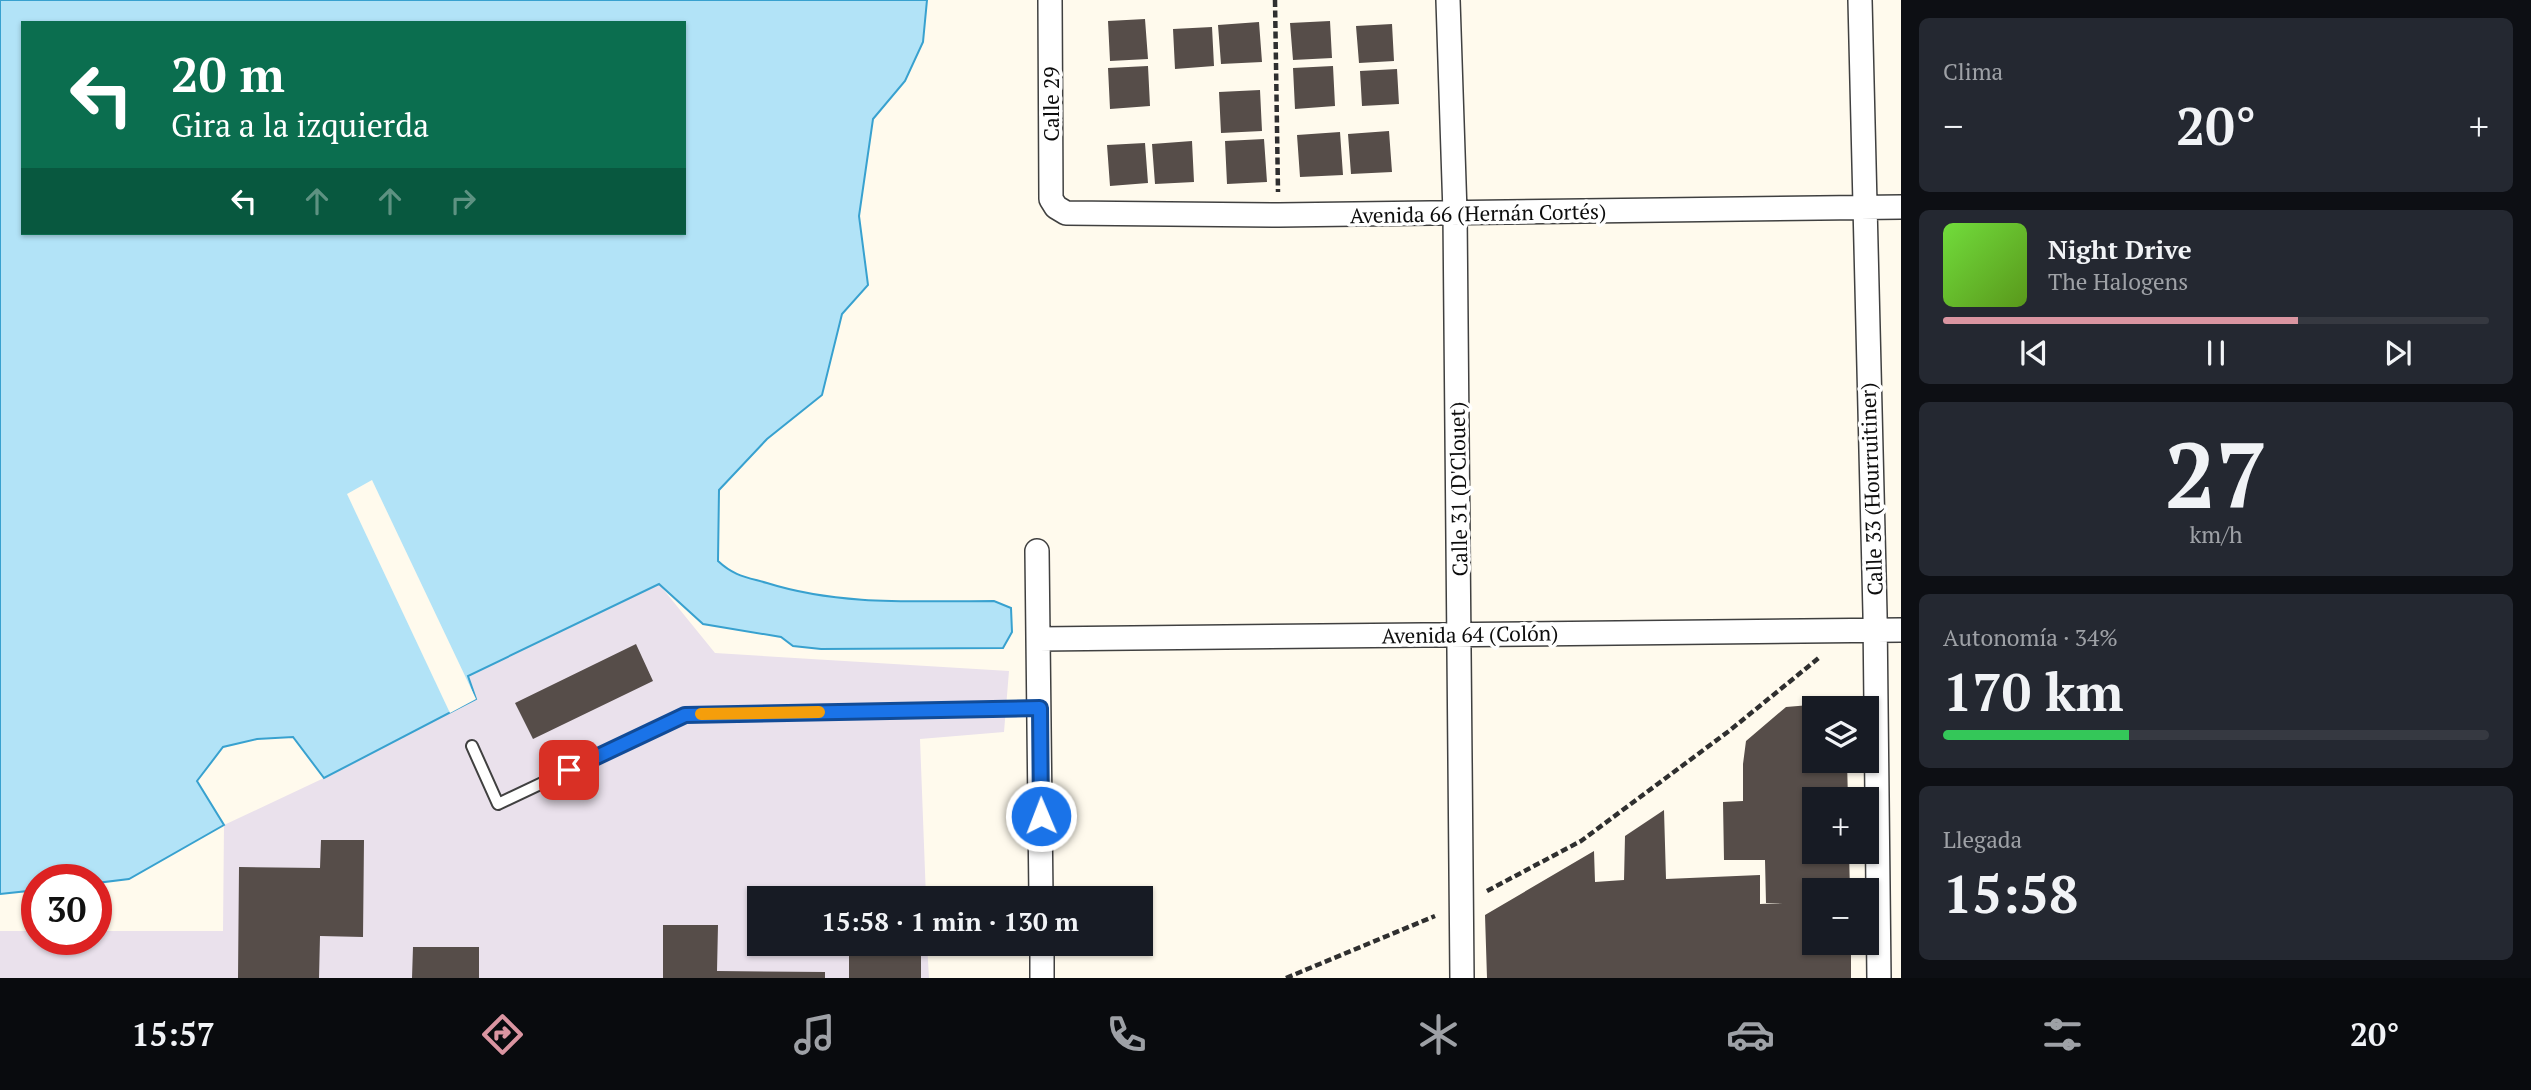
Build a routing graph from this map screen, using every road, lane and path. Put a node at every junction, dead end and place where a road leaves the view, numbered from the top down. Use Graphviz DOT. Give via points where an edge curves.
graph roads {
  1 [pos="1050,0"];
  2 [pos="1275,0"];
  3 [pos="1448,0"];
  4 [pos="1860,0"];
  5 [pos="1056,207"];
  6 [pos="1901,207"];
  7 [pos="1864,208"];
  8 [pos="1455,213"];
  9 [pos="1279,215"];
  10 [pos="1037,551"];
  11 [pos="1901,630"];
  12 [pos="1863,631"];
  13 [pos="1459,634"];
  14 [pos="1040,639"];
  15 [pos="1040,708"];
  16 [pos="472,746"];
  17 [pos="1041,886"];
  18 [pos="1460,906"];
  19 [pos="1042,956"];
  20 [pos="1042,978"];
  21 [pos="1286,978"];
  22 [pos="1462,978"];
  23 [pos="1879,978"];
  1 -- 5 [label="street, Calle 29" via="1051,199"];
  2 -- 9 [label="path"];
  3 -- 8 [label="street, Calle 31 (D'Clouet)"];
  4 -- 7 [label="street, Calle 33 (Hourruitiner)"];
  5 -- 9 [label="street, Avenida 66 (Hernán Cortés)" via="1066,213"];
  6 -- 7 [label="street, Avenida 66 (Hernán Cortés)"];
  7 -- 8 [label="street, Avenida 66 (Hernán Cortés)"];
  7 -- 12 [label="street, Calle 33 (Hourruitiner)"];
  8 -- 9 [label="street, Avenida 66 (Hernán Cortés)"];
  8 -- 13 [label="street, Calle 31 (D'Clouet)"];
  10 -- 14 [label="street"];
  11 -- 12 [label="street, Avenida 64 (Colón)"];
  12 -- 13 [label="street, Avenida 64 (Colón)"];
  12 -- 18 [label="path" via="1581,841"];
  12 -- 23 [label="street, Calle 33 (Hourruitiner)"];
  13 -- 14 [label="street, Avenida 64 (Colón)"];
  13 -- 18 [label="street, Calle 31 (D'Clouet)"];
  14 -- 15 [label="street"];
  15 -- 16 [label="lane" via="685,715 498,804"];
  15 -- 17 [label="street"];
  18 -- 21 [label="path"];
  18 -- 22 [label="street, Calle 31 (D'Clouet)"];
  19 -- 20 [label="street"];
}
